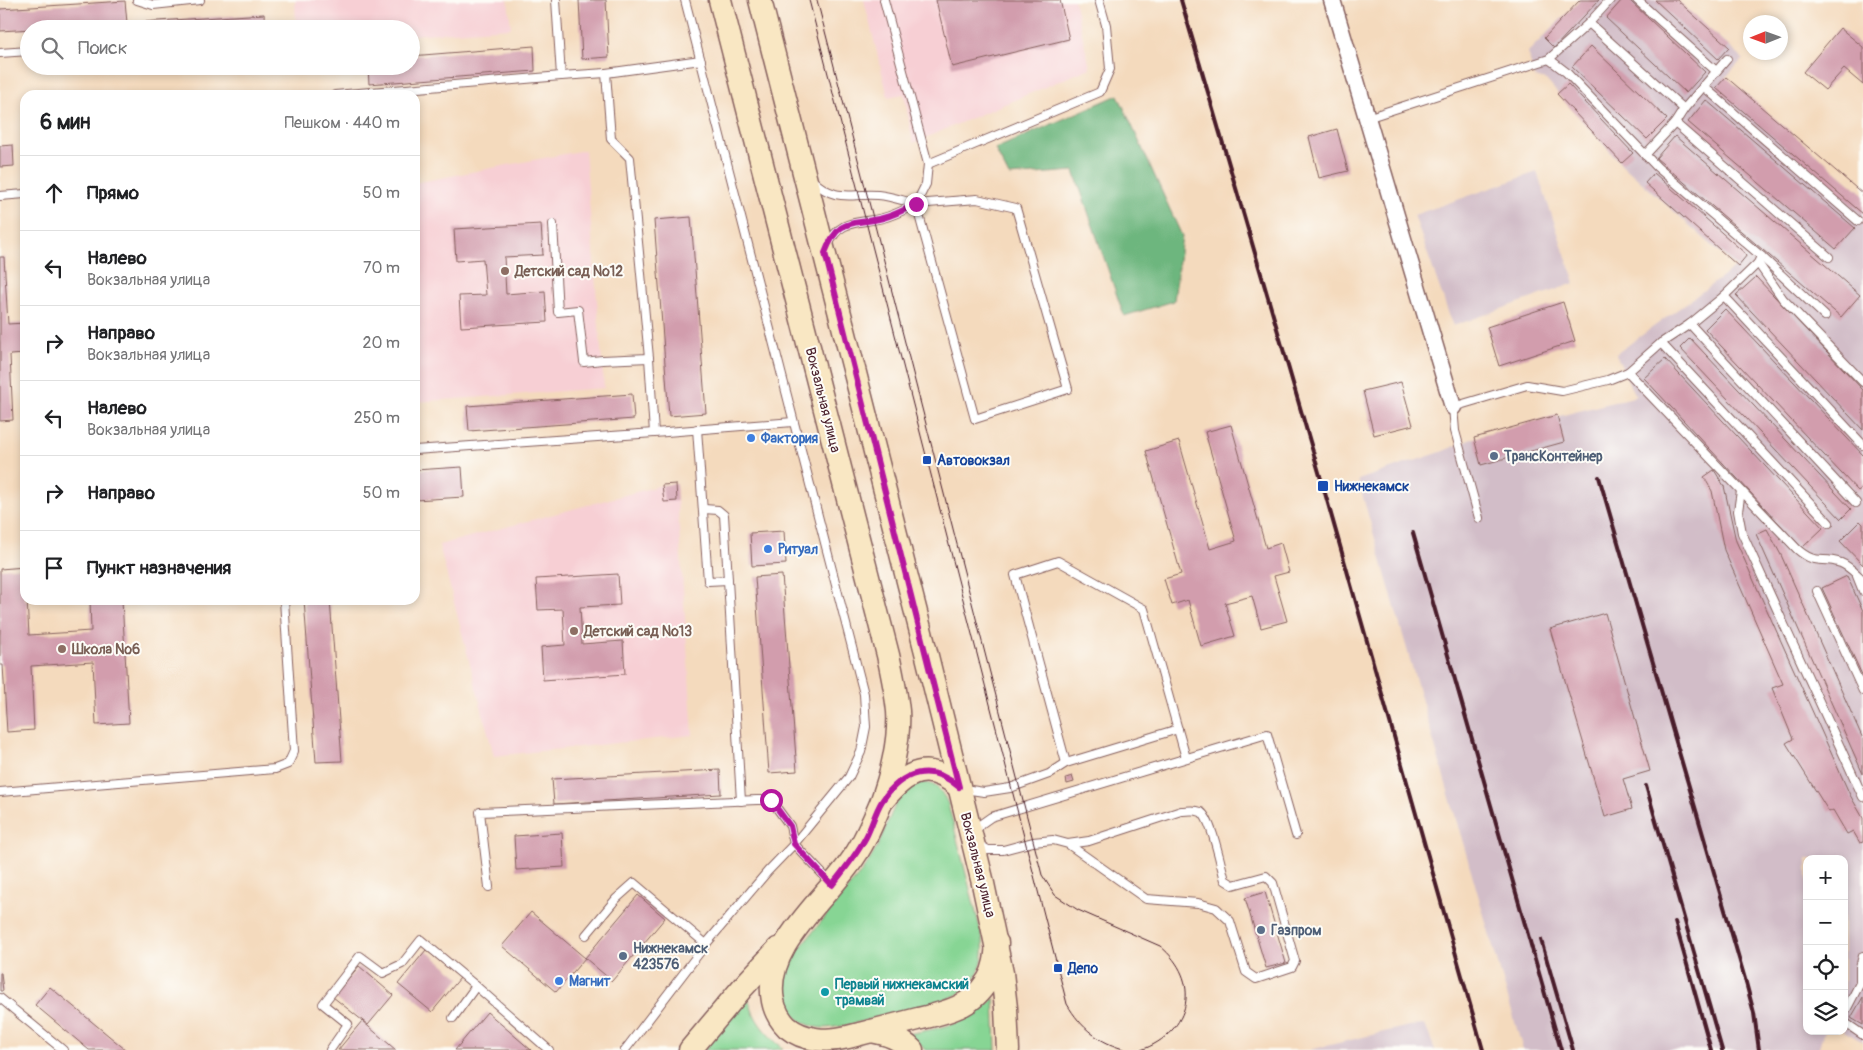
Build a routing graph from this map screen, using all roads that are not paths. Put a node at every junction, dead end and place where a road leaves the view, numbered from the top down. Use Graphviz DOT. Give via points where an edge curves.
graph roads {
  1 [pos="137,0"];
  2 [pos="200,0"];
  3 [pos="556,0"];
  4 [pos="685,0"];
  5 [pos="720,0"];
  6 [pos="760,0"];
  7 [pos="884,0"];
  8 [pos="1099,0"];
  9 [pos="1332,0"];
  10 [pos="1610,0"];
  11 [pos="1637,0"];
  12 [pos="1590,23"];
  13 [pos="20,52"];
  14 [pos="0,53"];
  15 [pos="1549,59"];
  16 [pos="1727,59"];
  17 [pos="701,60"];
  18 [pos="1716,71"];
  19 [pos="606,73"];
  20 [pos="561,76"];
  21 [pos="1703,86"];
  22 [pos="394,90"];
  23 [pos="1684,109"];
  24 [pos="1367,118"];
  25 [pos="1675,123"];
  26 [pos="1645,155"];
  27 [pos="928,164"];
  28 [pos="804,173"];
  29 [pos="20,194"];
  30 [pos="0,196"];
  31 [pos="916,204"];
  32 [pos="1858,221"];
  33 [pos="553,224"];
  34 [pos="825,253"];
  35 [pos="1829,257"];
  36 [pos="1759,260"];
  37 [pos="1724,296"];
  38 [pos="1825,316"];
  39 [pos="1690,324"];
  40 [pos="1661,343"];
  41 [pos="649,358"];
  42 [pos="1628,372"];
  43 [pos="1863,382"];
  44 [pos="1453,408"];
  45 [pos="793,422"];
  46 [pos="697,429"];
  47 [pos="654,434"];
  48 [pos="1863,445"];
  49 [pos="420,450"];
  50 [pos="1741,491"];
  51 [pos="1856,502"];
  52 [pos="704,509"];
  53 [pos="1480,518"];
  54 [pos="1829,523"];
  55 [pos="1856,574"];
  56 [pos="728,580"];
  57 [pos="1863,580"];
  58 [pos="1817,591"];
  59 [pos="1863,591"];
  60 [pos="284,605"];
  61 [pos="1863,691"];
  62 [pos="1178,730"];
  63 [pos="1186,758"];
  64 [pos="1066,763"];
  65 [pos="959,787"];
  66 [pos="0,792"];
  67 [pos="1863,797"];
  68 [pos="741,801"];
  69 [pos="881,802"];
  70 [pos="1296,835"];
  71 [pos="972,839"];
  72 [pos="794,844"];
  73 [pos="1068,844"];
  74 [pos="1002,850"];
  75 [pos="987,867"];
  76 [pos="832,885"];
  77 [pos="489,887"];
  78 [pos="586,935"];
  79 [pos="791,935"];
  80 [pos="997,943"];
  81 [pos="706,944"];
  82 [pos="1863,956"];
  83 [pos="1862,984"];
  84 [pos="476,986"];
  85 [pos="0,998"];
  86 [pos="1848,1007"];
  87 [pos="453,1018"];
  88 [pos="1848,1025"];
  89 [pos="870,1031"];
  90 [pos="1863,1035"];
  91 [pos="837,1043"];
  92 [pos="63,1050"];
  93 [pos="330,1050"];
  94 [pos="550,1050"];
  95 [pos="625,1050"];
  96 [pos="690,1050"];
  97 [pos="803,1050"];
  98 [pos="912,1050"];
  99 [pos="1008,1050"];
  1 -- 2 [label="lane" via="153,5"];
  3 -- 20 [label="lane"];
  4 -- 17 [label="lane"];
  5 -- 69 [label="main road, Вокзальная улица" via="894,684 897,736"];
  6 -- 28 [label="main road, Вокзальная улица"];
  7 -- 27 [label="lane"];
  8 -- 27 [label="lane" via="1106,25 1110,69 1100,92"];
  9 -- 24 [label="street"];
  10 -- 12 [label="lane"];
  11 -- 18 [label="lane"];
  12 -- 15 [label="lane"];
  12 -- 23 [label="lane"];
  13 -- 14 [label="lane"];
  15 -- 24 [label="lane"];
  15 -- 26 [label="lane" via="1566,72"];
  16 -- 18 [label="lane"];
  17 -- 19 [label="lane"];
  17 -- 45 [label="lane"];
  18 -- 21 [label="lane"];
  19 -- 20 [label="lane"];
  19 -- 41 [label="lane" via="612,139 630,158"];
  20 -- 22 [label="lane"];
  21 -- 23 [label="lane"];
  21 -- 32 [label="lane"];
  23 -- 25 [label="lane"];
  24 -- 44 [label="street"];
  25 -- 26 [label="lane"];
  25 -- 35 [label="lane"];
  26 -- 36 [label="lane"];
  27 -- 31 [label="lane" via="926,184"];
  28 -- 31 [label="lane" via="831,194 846,197 878,195"];
  28 -- 34 [label="main road, Вокзальная улица"];
  29 -- 30 [label="lane"];
  31 -- 31 [label="lane" via="975,419 1068,389 1016,208 977,199"];
  31 -- 34 [label="lane" via="884,218 851,223 838,229"];
  33 -- 41 [label="lane" via="558,312 578,310 584,362"];
  34 -- 65 [label="main road, Вокзальная улица"];
  36 -- 37 [label="lane"];
  36 -- 38 [label="lane"];
  36 -- 43 [label="lane" via="1783,299"];
  37 -- 39 [label="lane"];
  37 -- 48 [label="lane"];
  39 -- 40 [label="lane"];
  39 -- 51 [label="lane"];
  40 -- 42 [label="lane"];
  40 -- 54 [label="lane"];
  41 -- 47 [label="lane"];
  42 -- 44 [label="lane" via="1562,391 1527,385"];
  42 -- 50 [label="lane"];
  44 -- 53 [label="lane" via="1455,431"];
  45 -- 46 [label="lane"];
  45 -- 72 [label="lane" via="864,694 866,727 861,752 849,777"];
  46 -- 47 [label="lane"];
  46 -- 52 [label="lane"];
  47 -- 49 [label="lane"];
  50 -- 55 [label="lane" via="1806,557 1840,562"];
  50 -- 67 [label="lane" via="1738,511 1742,533"];
  52 -- 56 [label="lane" via="718,510 724,515"];
  52 -- 56 [label="lane" via="708,582"];
  55 -- 57 [label="lane"];
  55 -- 59 [label="lane"];
  56 -- 68 [label="lane"];
  58 -- 61 [label="lane"];
  60 -- 66 [label="lane" via="294,751 288,764 275,769"];
  62 -- 63 [label="lane"];
  62 -- 64 [label="lane"];
  62 -- 64 [label="lane" via="1144,609 1058,561 1015,575"];
  63 -- 70 [label="lane" via="1267,734"];
  63 -- 71 [label="lane" via="991,817 981,824"];
  64 -- 65 [label="lane" via="1049,774 1010,788 984,792"];
  65 -- 69 [label="main road, Вокзальная улица" via="939,774 919,772 907,776"];
  65 -- 71 [label="main road, Вокзальная улица"];
  68 -- 72 [label="lane" via="771,800 790,826"];
  68 -- 77 [label="lane" via="480,812"];
  69 -- 76 [label="main road, Вокзальная улица" via="866,837"];
  71 -- 74 [label="lane" via="988,850"];
  71 -- 75 [label="main road, Вокзальная улица"];
  72 -- 76 [label="lane"];
  72 -- 81 [label="lane"];
  73 -- 73 [label="lane" via="1146,899 1198,903 1216,908 1230,921 1246,972 1256,979 1292,967 1295,960 1273,883 1266,876 1233,885 1225,880 1202,813 1194,810 1181,812 1089,841"];
  73 -- 74 [label="lane" via="1053,840"];
  74 -- 75 [label="lane"];
  75 -- 80 [label="main road, Вокзальная улица"];
  76 -- 79 [label="main road, Вокзальная улица"];
  78 -- 81 [label="lane" via="634,883"];
  79 -- 91 [label="main road, Вокзальная улица" via="772,979 775,1008 782,1022 793,1032"];
  79 -- 96 [label="main road"];
  80 -- 89 [label="main road, Вокзальная улица" via="990,978 970,1000 940,1013"];
  80 -- 99 [label="main road, Вокзальная улица"];
  81 -- 95 [label="lane"];
  82 -- 83 [label="lane" via="1860,967"];
  83 -- 86 [label="lane"];
  84 -- 87 [label="lane"];
  84 -- 93 [label="lane" via="421,940 402,964 383,973 360,956 323,1004 348,1024"];
  84 -- 94 [label="lane"];
  85 -- 92 [label="lane"];
  88 -- 90 [label="lane"];
  89 -- 91 [label="main road, Вокзальная улица"];
  89 -- 98 [label="main road, Вокзальная улица" via="886,1033"];
  91 -- 97 [label="main road"];
}
